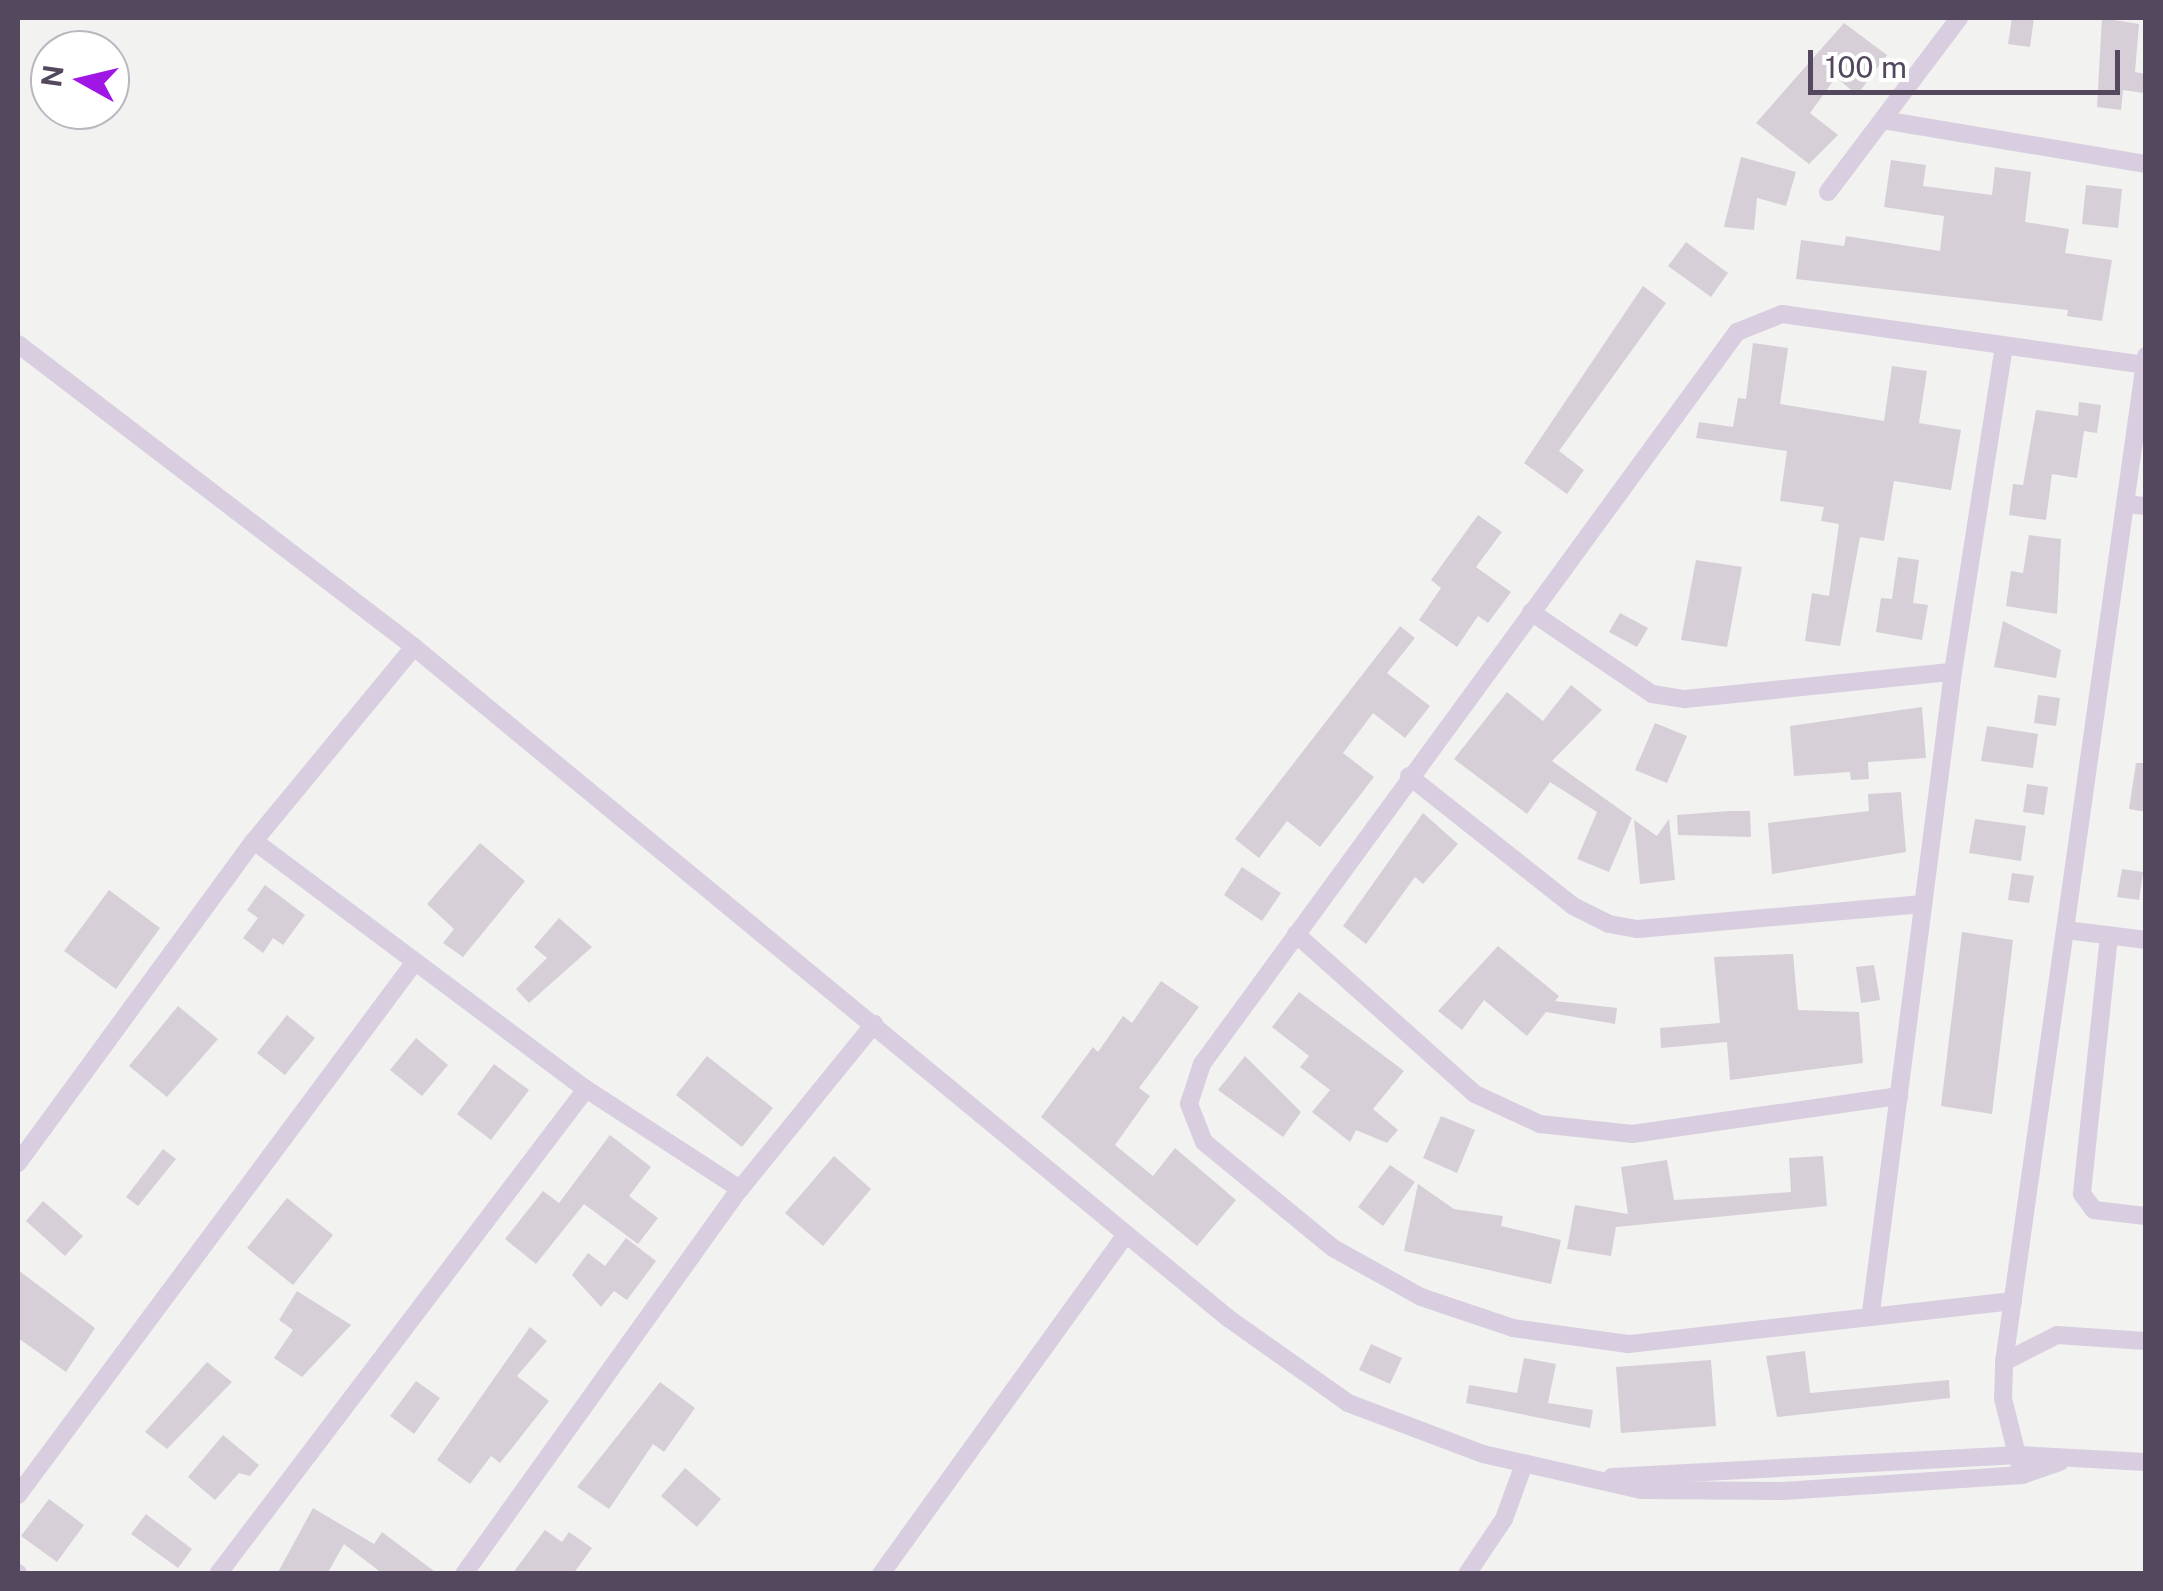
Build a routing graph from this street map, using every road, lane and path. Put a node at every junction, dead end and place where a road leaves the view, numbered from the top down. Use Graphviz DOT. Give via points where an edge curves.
graph roads {
  1 [pos="1958,18"];
  2 [pos="1883,120"];
  3 [pos="2146,164"];
  4 [pos="1828,192"];
  5 [pos="18,344"];
  6 [pos="2004,348"];
  7 [pos="2146,356"];
  8 [pos="2144,365"];
  9 [pos="2126,504"];
  10 [pos="2146,506"];
  11 [pos="1532,612"];
  12 [pos="414,647"];
  13 [pos="1953,672"];
  14 [pos="1409,776"];
  15 [pos="254,841"];
  16 [pos="1923,904"];
  17 [pos="2066,930"];
  18 [pos="1296,934"];
  19 [pos="2109,936"];
  20 [pos="2146,940"];
  21 [pos="414,963"];
  22 [pos="874,1024"];
  23 [pos="586,1089"];
  24 [pos="1899,1096"];
  25 [pos="18,1163"];
  26 [pos="740,1189"];
  27 [pos="2146,1216"];
  28 [pos="1126,1234"];
  29 [pos="2013,1301"];
  30 [pos="1871,1312"];
  31 [pos="2146,1341"];
  32 [pos="2004,1362"];
  33 [pos="2018,1455"];
  34 [pos="2060,1462"];
  35 [pos="2146,1462"];
  36 [pos="1524,1464"];
  37 [pos="2022,1475"];
  38 [pos="1586,1477"];
  39 [pos="18,1496"];
  40 [pos="1483,1552"];
  41 [pos="218,1574"];
  42 [pos="464,1574"];
  43 [pos="881,1574"];
  44 [pos="1467,1574"];
  45 [pos="1482,1574"];
  1 -- 2 [label="street"];
  2 -- 3 [label="street"];
  2 -- 4 [label="street"];
  5 -- 12 [label="street"];
  6 -- 8 [label="street"];
  6 -- 11 [label="street" via="1782,314 1750,325 1724,347"];
  6 -- 13 [label="street"];
  7 -- 8 [label="street"];
  8 -- 9 [label="street"];
  9 -- 10 [label="street"];
  9 -- 17 [label="street"];
  11 -- 13 [label="street" via="1620,678 1685,699"];
  11 -- 14 [label="street"];
  12 -- 15 [label="street"];
  12 -- 22 [label="street"];
  13 -- 16 [label="street"];
  14 -- 16 [label="street" via="1573,906 1609,924 1638,929"];
  14 -- 18 [label="street"];
  15 -- 21 [label="street"];
  15 -- 25 [label="street"];
  16 -- 24 [label="street"];
  17 -- 19 [label="street"];
  17 -- 29 [label="street"];
  18 -- 24 [label="street" via="1475,1094 1540,1124 1632,1134"];
  18 -- 30 [label="street" via="1202,1064 1189,1104 1204,1142 1333,1248 1421,1296 1582,1343"];
  19 -- 20 [label="street"];
  19 -- 27 [label="street" via="2082,1194 2094,1210"];
  21 -- 23 [label="street"];
  21 -- 39 [label="street"];
  22 -- 26 [label="street"];
  22 -- 28 [label="street"];
  23 -- 26 [label="street"];
  23 -- 41 [label="street"];
  24 -- 30 [label="street"];
  26 -- 42 [label="street"];
  28 -- 36 [label="street" via="1307,1380 1421,1433"];
  28 -- 43 [label="street"];
  29 -- 30 [label="street"];
  29 -- 32 [label="street"];
  31 -- 32 [label="street" via="2057,1335"];
  32 -- 33 [label="street" via="2004,1398"];
  33 -- 34 [label="street"];
  33 -- 37 [label="street"];
  33 -- 38 [label="street"];
  34 -- 35 [label="street"];
  34 -- 37 [label="street"];
  36 -- 38 [label="street"];
  36 -- 40 [label="street"];
  37 -- 38 [label="street" via="1688,1492"];
  40 -- 44 [label="street"];
  40 -- 45 [label="street"];
}
